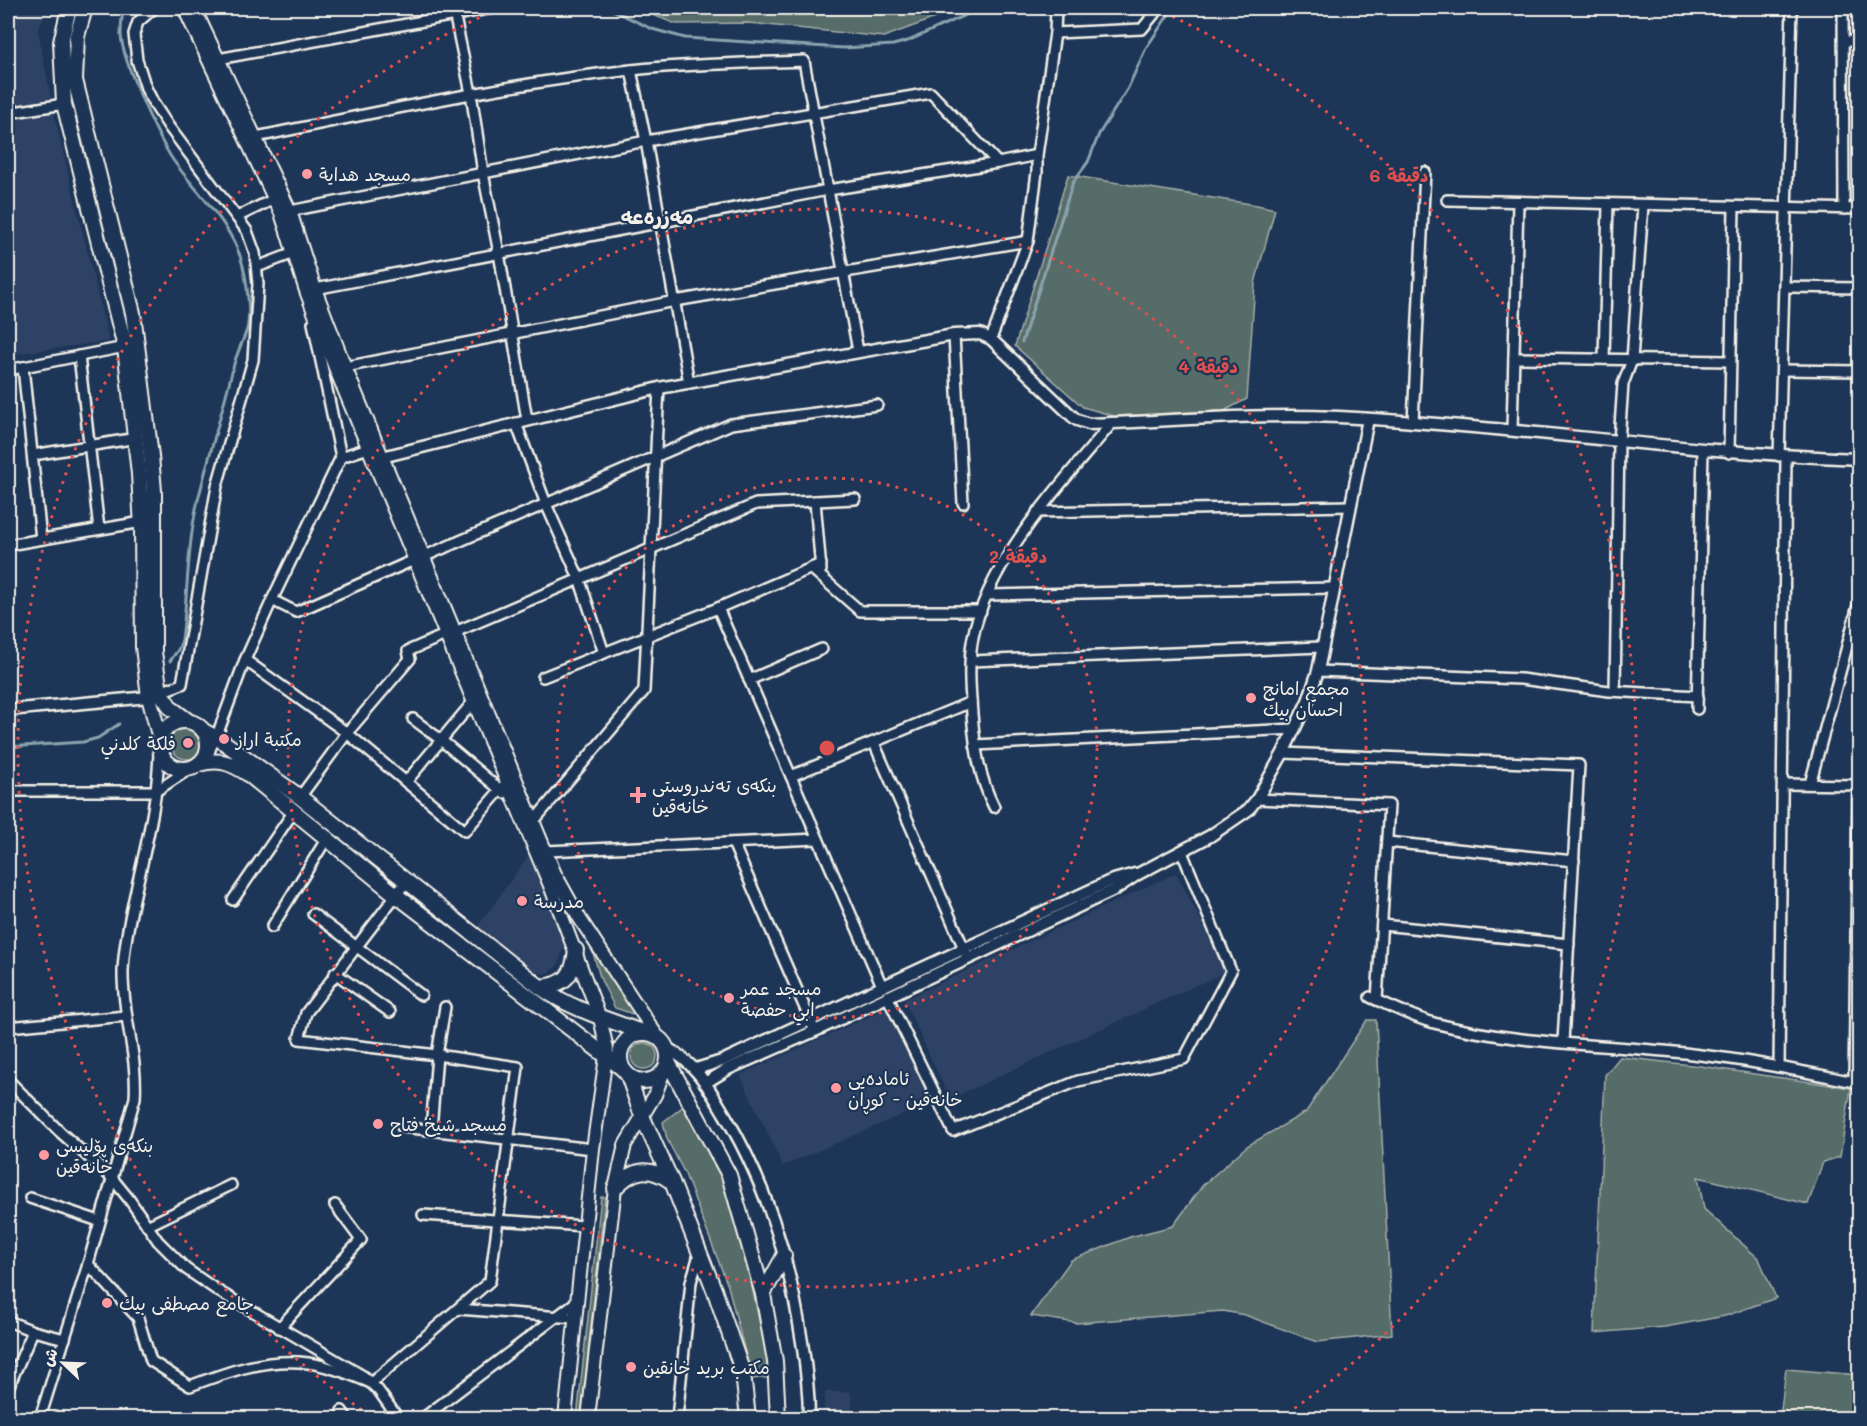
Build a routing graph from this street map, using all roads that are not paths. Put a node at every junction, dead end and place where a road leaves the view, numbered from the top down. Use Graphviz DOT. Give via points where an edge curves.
graph roads {
  1 [pos="69,8"];
  2 [pos="85,8"];
  3 [pos="154,8"];
  4 [pos="184,8"];
  5 [pos="194,8"];
  6 [pos="493,8"];
  7 [pos="1056,8"];
  8 [pos="1159,8"];
  9 [pos="1792,8"];
  10 [pos="1844,8"];
  11 [pos="454,11"];
  12 [pos="1055,33"];
  13 [pos="1844,41"];
  14 [pos="1860,41"];
  15 [pos="218,59"];
  16 [pos="631,70"];
  17 [pos="471,93"];
  18 [pos="64,104"];
  19 [pos="8,113"];
  20 [pos="813,113"];
  21 [pos="255,137"];
  22 [pos="646,141"];
  23 [pos="1037,154"];
  24 [pos="998,163"];
  25 [pos="1425,172"];
  26 [pos="483,173"];
  27 [pos="828,190"];
  28 [pos="274,199"];
  29 [pos="1447,200"];
  30 [pos="1518,202"];
  31 [pos="1608,204"];
  32 [pos="1643,205"];
  33 [pos="1734,207"];
  34 [pos="1787,209"];
  35 [pos="1844,209"];
  36 [pos="1860,209"];
  37 [pos="290,211"];
  38 [pos="237,217"];
  39 [pos="660,221"];
  40 [pos="1028,241"];
  41 [pos="294,253"];
  42 [pos="499,253"];
  43 [pos="257,267"];
  44 [pos="843,271"];
  45 [pos="1785,287"];
  46 [pos="1860,288"];
  47 [pos="312,294"];
  48 [pos="675,301"];
  49 [pos="513,334"];
  50 [pos="954,335"];
  51 [pos="991,339"];
  52 [pos="125,347"];
  53 [pos="858,351"];
  54 [pos="79,356"];
  55 [pos="1514,357"];
  56 [pos="1604,359"];
  57 [pos="1632,360"];
  58 [pos="1730,361"];
  59 [pos="23,367"];
  60 [pos="345,367"];
  61 [pos="8,370"];
  62 [pos="1783,370"];
  63 [pos="1860,371"];
  64 [pos="689,383"];
  65 [pos="659,388"];
  66 [pos="877,405"];
  67 [pos="1368,419"];
  68 [pos="521,422"];
  69 [pos="1413,422"];
  70 [pos="1112,423"];
  71 [pos="1512,430"];
  72 [pos="137,438"];
  73 [pos="1619,441"];
  74 [pos="89,446"];
  75 [pos="368,448"];
  76 [pos="1703,450"];
  77 [pos="1729,453"];
  78 [pos="33,455"];
  79 [pos="1783,456"];
  80 [pos="340,457"];
  81 [pos="382,457"];
  82 [pos="655,457"];
  83 [pos="1860,459"];
  84 [pos="855,499"];
  85 [pos="815,501"];
  86 [pos="963,503"];
  87 [pos="546,504"];
  88 [pos="1350,506"];
  89 [pos="1037,512"];
  90 [pos="142,522"];
  91 [pos="99,529"];
  92 [pos="41,539"];
  93 [pos="8,546"];
  94 [pos="651,549"];
  95 [pos="419,559"];
  96 [pos="816,566"];
  97 [pos="579,578"];
  98 [pos="1333,588"];
  99 [pos="988,595"];
  100 [pos="1860,598"];
  101 [pos="272,600"];
  102 [pos="718,608"];
  103 [pos="981,611"];
  104 [pos="450,634"];
  105 [pos="647,637"];
  106 [pos="1322,648"];
  107 [pos="822,649"];
  108 [pos="604,654"];
  109 [pos="245,660"];
  110 [pos="971,661"];
  111 [pos="1318,671"];
  112 [pos="543,677"];
  113 [pos="749,680"];
  114 [pos="1615,691"];
  115 [pos="154,694"];
  116 [pos="1698,696"];
  117 [pos="473,702"];
  118 [pos="971,702"];
  119 [pos="1697,709"];
  120 [pos="8,710"];
  121 [pos="413,719"];
  122 [pos="187,720"];
  123 [pos="1295,729"];
  124 [pos="346,733"];
  125 [pos="210,734"];
  126 [pos="441,740"];
  127 [pos="160,742"];
  128 [pos="874,742"];
  129 [pos="975,745"];
  130 [pos="1283,753"];
  131 [pos="199,762"];
  132 [pos="791,776"];
  133 [pos="406,782"];
  134 [pos="1784,784"];
  135 [pos="1810,784"];
  136 [pos="1859,785"];
  137 [pos="503,786"];
  138 [pos="8,791"];
  139 [pos="156,791"];
  140 [pos="300,796"];
  141 [pos="1257,799"];
  142 [pos="993,807"];
  143 [pos="294,811"];
  144 [pos="533,822"];
  145 [pos="327,838"];
  146 [pos="818,838"];
  147 [pos="1387,842"];
  148 [pos="733,843"];
  149 [pos="546,851"];
  150 [pos="1182,852"];
  151 [pos="1574,861"];
  152 [pos="406,882"];
  153 [pos="396,895"];
  154 [pos="233,900"];
  155 [pos="313,914"];
  156 [pos="1382,925"];
  157 [pos="272,927"];
  158 [pos="1569,944"];
  159 [pos="356,946"];
  160 [pos="576,950"];
  161 [pos="966,954"];
  162 [pos="335,973"];
  163 [pos="540,987"];
  164 [pos="885,991"];
  165 [pos="421,995"];
  166 [pos="445,1007"];
  167 [pos="390,1012"];
  168 [pos="126,1016"];
  169 [pos="600,1018"];
  170 [pos="810,1020"];
  171 [pos="8,1027"];
  172 [pos="815,1031"];
  173 [pos="642,1032"];
  174 [pos="657,1036"];
  175 [pos="1563,1042"];
  176 [pos="437,1055"];
  177 [pos="606,1058"];
  178 [pos="666,1060"];
  179 [pos="1779,1067"];
  180 [pos="696,1069"];
  181 [pos="625,1072"];
  182 [pos="8,1080"];
  183 [pos="1857,1082"];
  184 [pos="705,1083"];
  185 [pos="642,1116"];
  186 [pos="402,1127"];
  187 [pos="431,1130"];
  188 [pos="508,1138"];
  189 [pos="593,1149"];
  190 [pos="112,1178"];
  191 [pos="672,1182"];
  192 [pos="231,1185"];
  193 [pos="615,1188"];
  194 [pos="30,1198"];
  195 [pos="335,1205"];
  196 [pos="423,1215"];
  197 [pos="99,1221"];
  198 [pos="498,1221"];
  199 [pos="147,1226"];
  200 [pos="584,1226"];
  201 [pos="699,1255"];
  202 [pos="784,1256"];
  203 [pos="88,1264"];
  204 [pos="480,1290"];
  205 [pos="763,1294"];
  206 [pos="576,1302"];
  207 [pos="459,1309"];
  208 [pos="477,1311"];
  209 [pos="555,1316"];
  210 [pos="574,1317"];
  211 [pos="8,1321"];
  212 [pos="279,1328"];
  213 [pos="33,1330"];
  214 [pos="65,1339"];
  215 [pos="371,1383"];
  216 [pos="8,1388"];
  217 [pos="40,1419"];
  218 [pos="398,1419"];
  219 [pos="423,1419"];
  220 [pos="565,1419"];
  221 [pos="588,1419"];
  222 [pos="678,1419"];
  223 [pos="748,1419"];
  224 [pos="778,1419"];
  225 [pos="809,1419"];
  1 -- 18 [label="main road" via="61,42"];
  2 -- 115 [label="main road" via="77,36 75,80 135,324 154,491"];
  3 -- 38 [label="street" via="138,22 134,34 146,88 169,127"];
  4 -- 28 [label="main road"];
  5 -- 15 [label="main road"];
  6 -- 11 [label="street"];
  7 -- 12 [label="street"];
  8 -- 12 [label="street" via="1142,29"];
  9 -- 34 [label="street"];
  10 -- 13 [label="street"];
  11 -- 15 [label="street"];
  11 -- 17 [label="street"];
  12 -- 23 [label="street"];
  13 -- 14 [label="street"];
  13 -- 35 [label="street"];
  15 -- 21 [label="main road"];
  16 -- 17 [label="street"];
  16 -- 20 [label="street" via="804,61"];
  16 -- 22 [label="street"];
  17 -- 21 [label="street"];
  17 -- 26 [label="street"];
  18 -- 19 [label="street"];
  18 -- 52 [label="main road"];
  20 -- 22 [label="street"];
  20 -- 24 [label="street" via="931,93"];
  20 -- 27 [label="street"];
  21 -- 37 [label="main road"];
  22 -- 26 [label="street"];
  22 -- 39 [label="street"];
  23 -- 24 [label="street"];
  23 -- 40 [label="street"];
  24 -- 27 [label="street"];
  25 -- 69 [label="street"];
  26 -- 37 [label="street"];
  26 -- 42 [label="street"];
  27 -- 39 [label="street"];
  27 -- 44 [label="street"];
  28 -- 38 [label="street"];
  28 -- 41 [label="main road"];
  29 -- 30 [label="street"];
  30 -- 31 [label="street"];
  30 -- 55 [label="street"];
  31 -- 32 [label="street"];
  31 -- 56 [label="street"];
  32 -- 33 [label="street"];
  32 -- 57 [label="street"];
  33 -- 34 [label="street"];
  33 -- 58 [label="street"];
  34 -- 35 [label="street"];
  34 -- 45 [label="street"];
  35 -- 36 [label="street"];
  37 -- 47 [label="main road"];
  38 -- 43 [label="street" via="252,241"];
  39 -- 42 [label="street"];
  39 -- 48 [label="street"];
  40 -- 44 [label="street"];
  40 -- 51 [label="street"];
  41 -- 43 [label="street"];
  41 -- 47 [label="main road"];
  42 -- 47 [label="street"];
  42 -- 49 [label="street"];
  43 -- 115 [label="street" via="253,360 217,486 182,684"];
  44 -- 48 [label="street"];
  44 -- 53 [label="street"];
  45 -- 46 [label="street"];
  45 -- 62 [label="street"];
  47 -- 60 [label="main road"];
  47 -- 75 [label="main road"];
  47 -- 80 [label="street"];
  48 -- 49 [label="street"];
  48 -- 64 [label="street"];
  49 -- 60 [label="street"];
  49 -- 68 [label="street"];
  50 -- 51 [label="street" via="981,334"];
  50 -- 53 [label="street"];
  50 -- 86 [label="street"];
  51 -- 70 [label="street" via="1077,420"];
  52 -- 54 [label="street"];
  52 -- 72 [label="main road"];
  53 -- 64 [label="street"];
  54 -- 59 [label="street"];
  54 -- 74 [label="street"];
  55 -- 56 [label="street"];
  55 -- 71 [label="street"];
  56 -- 57 [label="street"];
  57 -- 58 [label="street"];
  57 -- 73 [label="street" via="1623,384"];
  58 -- 77 [label="street"];
  59 -- 61 [label="street"];
  59 -- 78 [label="street"];
  60 -- 81 [label="main road"];
  62 -- 63 [label="street"];
  62 -- 79 [label="street"];
  64 -- 65 [label="street"];
  65 -- 68 [label="street"];
  65 -- 82 [label="street"];
  66 -- 82 [label="street" via="731,424"];
  67 -- 69 [label="street"];
  67 -- 70 [label="street" via="1263,416"];
  67 -- 88 [label="street"];
  68 -- 81 [label="street"];
  68 -- 87 [label="street"];
  69 -- 71 [label="street"];
  70 -- 89 [label="street"];
  71 -- 73 [label="street"];
  72 -- 74 [label="street"];
  72 -- 90 [label="main road"];
  73 -- 76 [label="street"];
  73 -- 114 [label="street"];
  74 -- 78 [label="street"];
  74 -- 91 [label="street"];
  75 -- 80 [label="street"];
  75 -- 95 [label="main road"];
  76 -- 77 [label="street"];
  76 -- 116 [label="street"];
  77 -- 79 [label="street"];
  78 -- 92 [label="street"];
  79 -- 83 [label="street"];
  79 -- 134 [label="street"];
  80 -- 101 [label="street"];
  81 -- 95 [label="main road"];
  82 -- 87 [label="street"];
  82 -- 94 [label="street"];
  84 -- 85 [label="street"];
  85 -- 94 [label="street" via="756,504"];
  85 -- 96 [label="street"];
  87 -- 95 [label="street"];
  87 -- 97 [label="street"];
  88 -- 89 [label="street"];
  88 -- 98 [label="street"];
  89 -- 99 [label="street"];
  90 -- 91 [label="street"];
  90 -- 115 [label="main road" via="143,647"];
  91 -- 92 [label="street"];
  92 -- 93 [label="street"];
  94 -- 97 [label="street"];
  94 -- 105 [label="street"];
  95 -- 101 [label="street" via="296,612"];
  95 -- 104 [label="main road"];
  96 -- 102 [label="street"];
  96 -- 103 [label="street" via="822,578 860,611"];
  97 -- 104 [label="street"];
  97 -- 108 [label="street"];
  98 -- 99 [label="street"];
  98 -- 106 [label="street"];
  99 -- 103 [label="street"];
  100 -- 135 [label="street"];
  101 -- 109 [label="street"];
  102 -- 105 [label="street"];
  102 -- 113 [label="street"];
  103 -- 110 [label="street"];
  104 -- 117 [label="main road"];
  104 -- 124 [label="street" via="408,651 410,659"];
  104 -- 144 [label="main road"];
  105 -- 108 [label="street"];
  105 -- 144 [label="street" via="644,692"];
  106 -- 110 [label="street"];
  106 -- 111 [label="street"];
  107 -- 113 [label="street"];
  108 -- 112 [label="street"];
  109 -- 124 [label="street"];
  109 -- 125 [label="street"];
  110 -- 118 [label="street"];
  111 -- 114 [label="street" via="1521,679"];
  111 -- 123 [label="street"];
  113 -- 132 [label="street"];
  114 -- 116 [label="street"];
  115 -- 120 [label="street"];
  115 -- 122 [label="main road"];
  115 -- 127 [label="main road"];
  116 -- 119 [label="street"];
  117 -- 126 [label="street"];
  117 -- 137 [label="main road"];
  118 -- 128 [label="street"];
  118 -- 129 [label="street"];
  121 -- 126 [label="street"];
  122 -- 125 [label="main road"];
  122 -- 127 [label="main road" via="167,727"];
  123 -- 129 [label="street"];
  123 -- 130 [label="street"];
  124 -- 133 [label="street"];
  124 -- 140 [label="street"];
  125 -- 131 [label="main road"];
  125 -- 140 [label="main road"];
  126 -- 133 [label="street"];
  126 -- 137 [label="street"];
  127 -- 131 [label="main road" via="161,753 170,765 183,770"];
  127 -- 139 [label="street"];
  128 -- 132 [label="street"];
  128 -- 161 [label="street"];
  129 -- 142 [label="street" via="981,777"];
  130 -- 141 [label="street"];
  130 -- 151 [label="street" via="1579,765"];
  131 -- 139 [label="street"];
  131 -- 143 [label="main road" via="228,762"];
  132 -- 146 [label="street"];
  133 -- 137 [label="street" via="465,831"];
  134 -- 135 [label="street"];
  134 -- 179 [label="street"];
  135 -- 136 [label="street"];
  136 -- 183 [label="street"];
  137 -- 160 [label="main road" via="515,802"];
  138 -- 139 [label="street"];
  139 -- 168 [label="street" via="128,929 123,971"];
  140 -- 152 [label="main road"];
  141 -- 147 [label="street" via="1389,805"];
  141 -- 150 [label="street" via="1234,821"];
  143 -- 145 [label="main road"];
  143 -- 154 [label="street"];
  144 -- 149 [label="main road"];
  145 -- 153 [label="main road"];
  145 -- 157 [label="street"];
  146 -- 148 [label="street"];
  146 -- 164 [label="street"];
  147 -- 151 [label="street"];
  147 -- 156 [label="street"];
  148 -- 149 [label="street"];
  148 -- 170 [label="street"];
  149 -- 174 [label="main road" via="580,919"];
  150 -- 161 [label="street" via="1138,874 1110,881"];
  150 -- 164 [label="street" via="1231,971 1184,1059 1078,1081 953,1131"];
  151 -- 158 [label="street"];
  152 -- 153 [label="street"];
  152 -- 163 [label="main road"];
  153 -- 159 [label="street"];
  153 -- 177 [label="main road"];
  155 -- 159 [label="street"];
  156 -- 158 [label="street"];
  156 -- 175 [label="street" via="1373,998 1431,1022 1460,1029"];
  158 -- 175 [label="street"];
  159 -- 162 [label="street"];
  159 -- 165 [label="street"];
  160 -- 163 [label="main road" via="567,978 554,986"];
  160 -- 169 [label="main road"];
  161 -- 164 [label="street"];
  162 -- 167 [label="street"];
  162 -- 176 [label="street" via="306,1013 299,1039"];
  163 -- 169 [label="main road" via="558,1000"];
  164 -- 170 [label="street"];
  164 -- 172 [label="street"];
  166 -- 176 [label="street"];
  168 -- 171 [label="street"];
  168 -- 190 [label="street" via="137,1077 135,1098"];
  169 -- 173 [label="main road"];
  169 -- 177 [label="main road"];
  170 -- 172 [label="street"];
  170 -- 180 [label="street"];
  172 -- 184 [label="street"];
  173 -- 174 [label="main road"];
  173 -- 181 [label="main road" via="622,1046"];
  174 -- 178 [label="main road"];
  175 -- 179 [label="street" via="1694,1054"];
  176 -- 187 [label="street"];
  176 -- 188 [label="street" via="518,1067"];
  177 -- 181 [label="main road"];
  177 -- 189 [label="main road"];
  178 -- 180 [label="street" via="682,1056"];
  178 -- 181 [label="main road" via="651,1080 642,1081"];
  178 -- 185 [label="main road" via="655,1095"];
  178 -- 205 [label="main road" via="729,1175"];
  179 -- 183 [label="street"];
  180 -- 184 [label="street"];
  181 -- 185 [label="main road"];
  182 -- 190 [label="street"];
  184 -- 202 [label="street" via="752,1164"];
  185 -- 191 [label="main road"];
  185 -- 193 [label="main road" via="625,1145"];
  186 -- 187 [label="street"];
  187 -- 188 [label="street"];
  188 -- 189 [label="street"];
  188 -- 198 [label="street"];
  189 -- 200 [label="main road"];
  190 -- 197 [label="street"];
  190 -- 199 [label="street"];
  191 -- 193 [label="main road" via="661,1174 635,1172"];
  191 -- 201 [label="main road"];
  192 -- 199 [label="street"];
  193 -- 221 [label="main road"];
  194 -- 197 [label="street"];
  195 -- 212 [label="street" via="361,1240"];
  196 -- 198 [label="street"];
  197 -- 203 [label="street"];
  198 -- 200 [label="street"];
  198 -- 204 [label="street" via="490,1281"];
  199 -- 212 [label="street" via="186,1269"];
  200 -- 206 [label="main road"];
  201 -- 222 [label="street" via="691,1282"];
  201 -- 223 [label="main road" via="743,1373"];
  202 -- 205 [label="main road"];
  202 -- 225 [label="street" via="798,1318"];
  203 -- 214 [label="street"];
  203 -- 215 [label="street" via="138,1318 151,1361 190,1386 225,1373 285,1362 318,1365"];
  204 -- 207 [label="street"];
  204 -- 208 [label="street"];
  205 -- 224 [label="main road" via="775,1361"];
  206 -- 209 [label="street"];
  206 -- 210 [label="main road"];
  207 -- 208 [label="street"];
  207 -- 215 [label="street"];
  208 -- 209 [label="street"];
  209 -- 210 [label="street"];
  209 -- 219 [label="street"];
  210 -- 220 [label="main road"];
  211 -- 213 [label="street"];
  212 -- 215 [label="street"];
  213 -- 214 [label="street"];
  213 -- 216 [label="street"];
  214 -- 217 [label="street"];
  215 -- 218 [label="street"];
}
